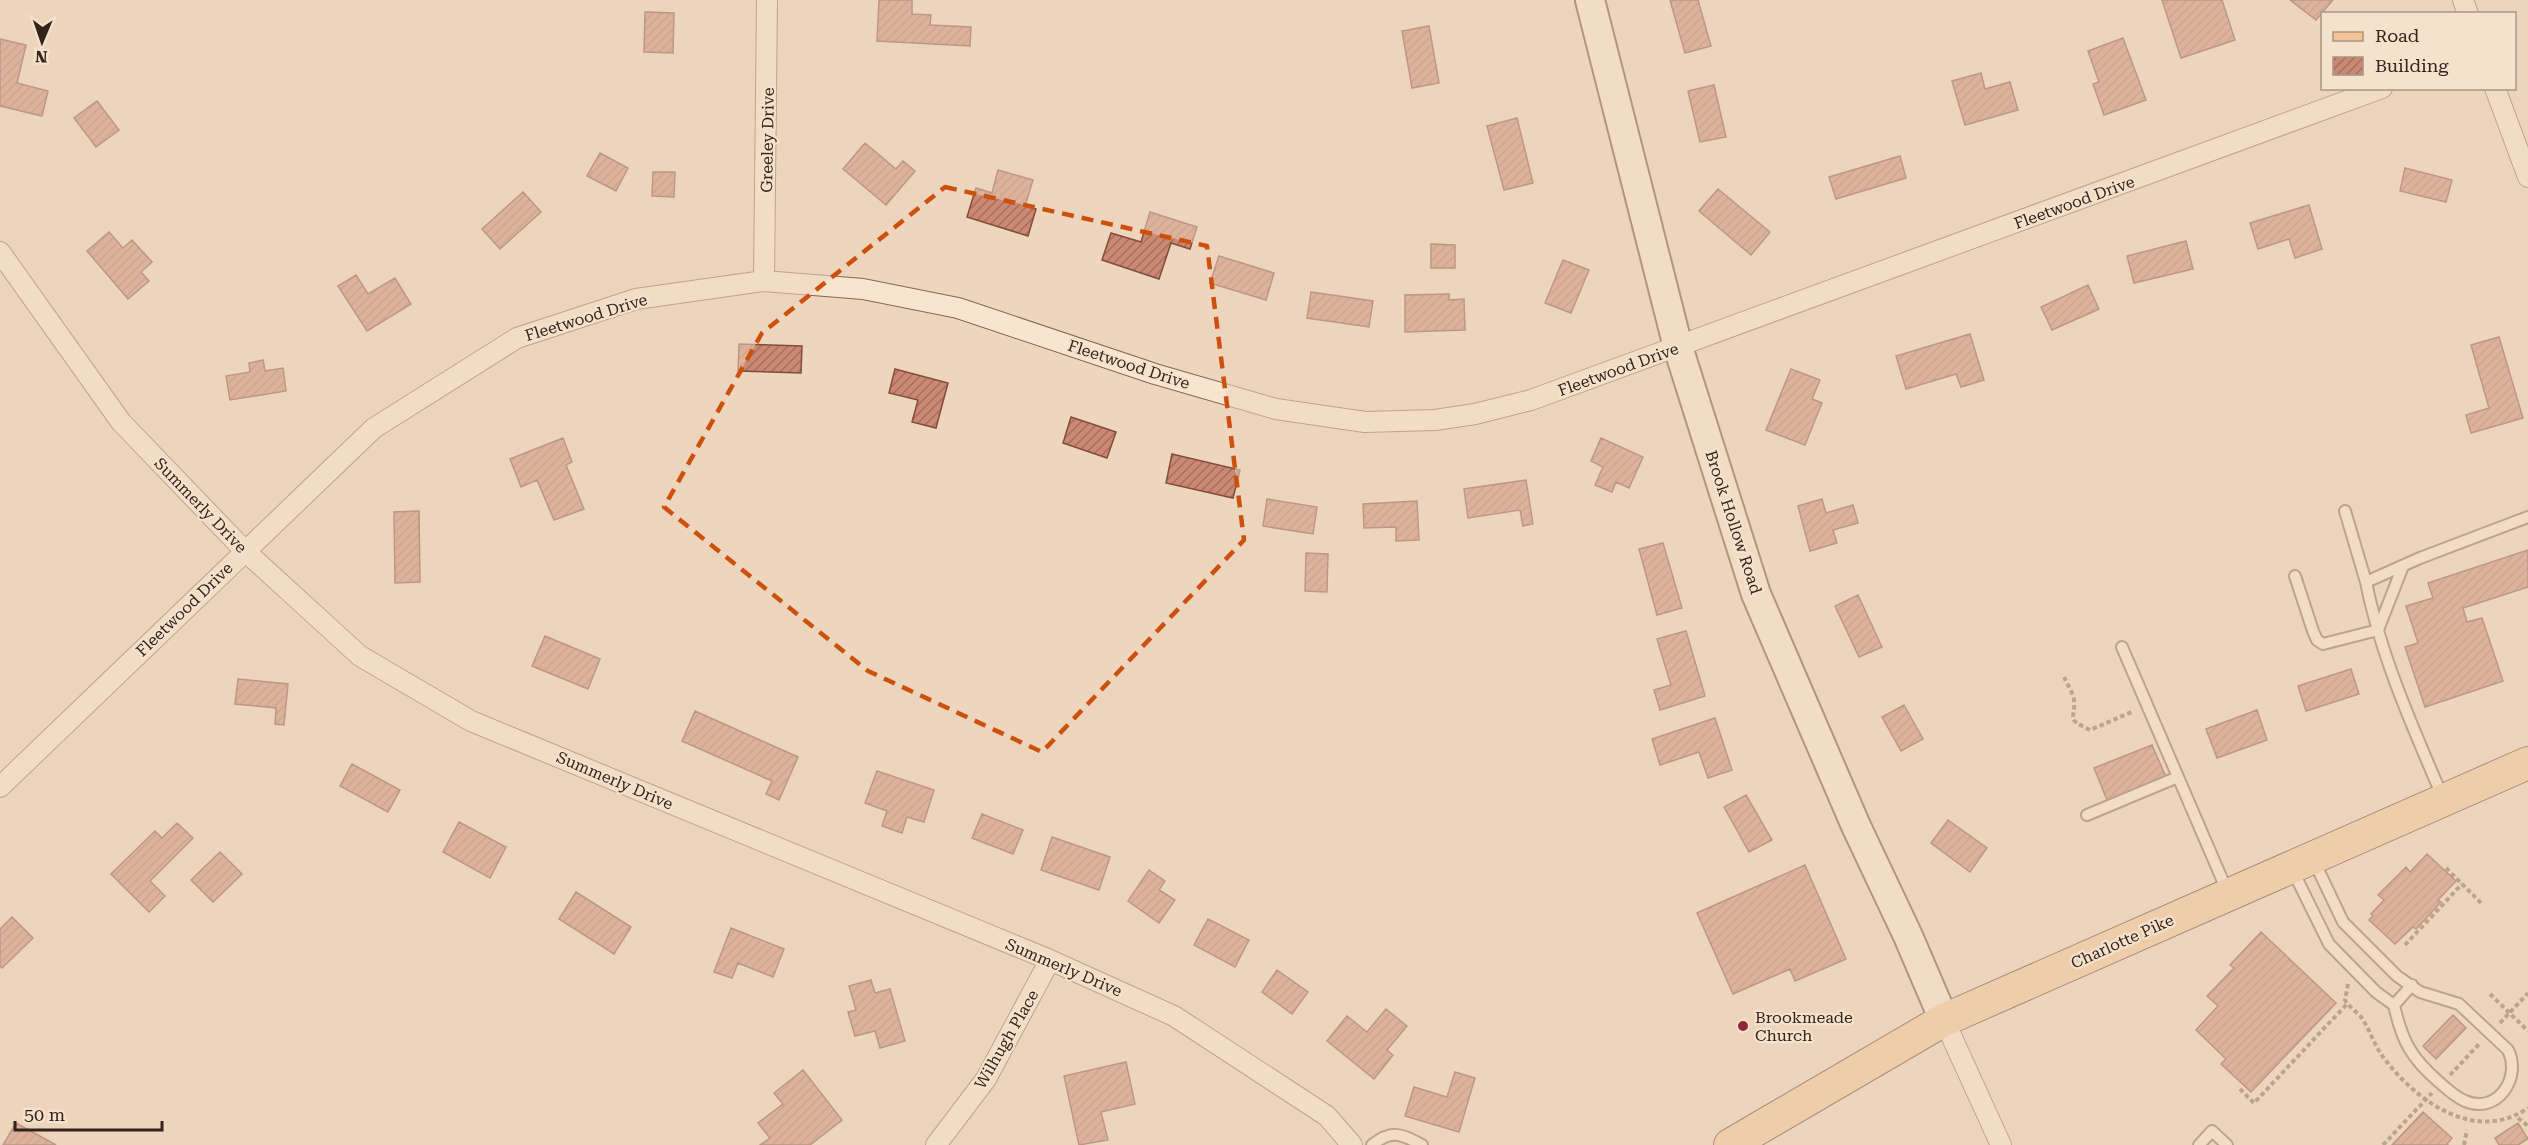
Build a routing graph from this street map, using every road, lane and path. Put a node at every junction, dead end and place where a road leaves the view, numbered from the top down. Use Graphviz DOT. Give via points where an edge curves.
graph roads {
  1 [pos="767,0"];
  2 [pos="1590,0"];
  3 [pos="2377,90"];
  4 [pos="2496,90"];
  5 [pos="2528,177"];
  6 [pos="0,252"];
  7 [pos="764,281"];
  8 [pos="1678,347"];
  9 [pos="2345,512"];
  10 [pos="2528,517"];
  11 [pos="245,551"];
  12 [pos="2403,566"];
  13 [pos="2295,576"];
  14 [pos="2366,582"];
  15 [pos="2378,630"];
  16 [pos="2122,647"];
  17 [pos="2064,677"];
  18 [pos="2135,711"];
  19 [pos="2528,763"];
  20 [pos="2178,777"];
  21 [pos="0,787"];
  22 [pos="2444,800"];
  23 [pos="2086,815"];
  24 [pos="2301,861"];
  25 [pos="2446,868"];
  26 [pos="2462,884"];
  27 [pos="2228,894"];
  28 [pos="2482,904"];
  29 [pos="2405,945"];
  30 [pos="1050,960"];
  31 [pos="2412,985"];
  32 [pos="2528,993"];
  33 [pos="2490,994"];
  34 [pos="2347,1004"];
  35 [pos="2394,1005"];
  36 [pos="2510,1012"];
  37 [pos="1944,1020"];
  38 [pos="2528,1031"];
  39 [pos="2491,1032"];
  40 [pos="2441,1084"];
  41 [pos="2240,1089"];
  42 [pos="2518,1118"];
  43 [pos="2528,1126"];
  44 [pos="2468,1130"];
  45 [pos="936,1145"];
  46 [pos="1352,1145"];
  47 [pos="1372,1145"];
  48 [pos="1422,1145"];
  49 [pos="1730,1145"];
  50 [pos="2001,1145"];
  51 [pos="2199,1145"];
  52 [pos="2227,1145"];
  53 [pos="2383,1145"];
  54 [pos="2464,1145"];
  1 -- 7 [label="street, Greeley Drive"];
  2 -- 8 [label="street, Brook Hollow Road"];
  3 -- 8 [label="street, Fleetwood Drive"];
  4 -- 5 [label="street"];
  6 -- 11 [label="street, Summerly Drive" via="121,422"];
  7 -- 8 [label="street, Fleetwood Drive" via="863,290 958,308 1155,374 1276,409 1365,422 1435,420 1475,414 1532,400"];
  7 -- 11 [label="street, Fleetwood Drive" via="636,300 517,338 374,428"];
  8 -- 37 [label="street, Brook Hollow Road" via="1756,594"];
  9 -- 14 [label="lane"];
  10 -- 12 [label="lane"];
  11 -- 21 [label="street, Fleetwood Drive"];
  11 -- 30 [label="street, Summerly Drive" via="360,656 471,721"];
  12 -- 14 [label="lane"];
  12 -- 15 [label="lane"];
  13 -- 15 [label="lane" via="2313,631 2323,644"];
  14 -- 15 [label="lane"];
  15 -- 22 [label="lane" via="2391,672"];
  16 -- 20 [label="lane"];
  17 -- 18 [label="path" via="2074,700 2071,715 2076,723 2090,730"];
  19 -- 22 [label="main road, Charlotte Pike"];
  20 -- 23 [label="lane"];
  20 -- 27 [label="lane"];
  22 -- 24 [label="main road, Charlotte Pike"];
  24 -- 27 [label="main road, Charlotte Pike"];
  24 -- 31 [label="lane" via="2343,922"];
  24 -- 35 [label="lane" via="2329,944"];
  25 -- 26 [label="path"];
  26 -- 28 [label="path"];
  26 -- 29 [label="path"];
  27 -- 37 [label="main road, Charlotte Pike"];
  30 -- 45 [label="street, Wilhugh Place" via="986,1079"];
  30 -- 46 [label="street, Summerly Drive" via="1174,1016 1327,1116"];
  31 -- 35 [label="lane"];
  31 -- 39 [label="lane" via="2420,992 2459,1004"];
  32 -- 36 [label="path"];
  33 -- 36 [label="path"];
  34 -- 41 [label="path" via="2254,1103"];
  35 -- 40 [label="lane" via="2400,1032 2410,1052"];
  36 -- 38 [label="path"];
  36 -- 39 [label="path"];
  37 -- 49 [label="main road, Charlotte Pike"];
  37 -- 50 [label="street"];
  39 -- 40 [label="path"];
  39 -- 40 [label="lane" via="2512,1056 2510,1081 2501,1096 2485,1104 2466,1102"];
  40 -- 53 [label="path"];
  42 -- 43 [label="path"];
  44 -- 54 [label="path"];
  47 -- 48 [label="lane" via="1385,1136 1402,1134"];
  51 -- 52 [label="lane" via="2212,1131"];
}
